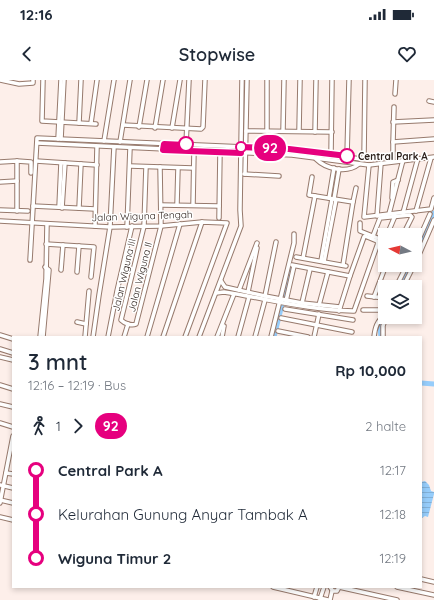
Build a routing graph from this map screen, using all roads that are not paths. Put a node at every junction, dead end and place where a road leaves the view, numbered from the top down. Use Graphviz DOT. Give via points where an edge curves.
graph roads {
  1 [pos="0,80"];
  2 [pos="43,80"];
  3 [pos="62,80"];
  4 [pos="81,80"];
  5 [pos="97,80"];
  6 [pos="114,80"];
  7 [pos="130,80"];
  8 [pos="147,80"];
  9 [pos="163,80"];
  10 [pos="180,80"];
  11 [pos="189,80"];
  12 [pos="205,80"];
  13 [pos="242,80"];
  14 [pos="247,80"];
  15 [pos="267,80"];
  16 [pos="284,80"];
  17 [pos="300,80"];
  18 [pos="316,80"];
  19 [pos="332,80"];
  20 [pos="349,80"];
  21 [pos="365,80"];
  22 [pos="396,80"];
  23 [pos="33,81"];
  24 [pos="19,82"];
  25 [pos="394,94"];
  26 [pos="429,101"];
  27 [pos="434,102"];
  28 [pos="394,106"];
  29 [pos="434,120"];
  30 [pos="60,122"];
  31 [pos="393,122"];
  32 [pos="79,123"];
  33 [pos="90,123"];
  34 [pos="96,124"];
  35 [pos="123,126"];
  36 [pos="138,127"];
  37 [pos="156,128"];
  38 [pos="172,128"];
  39 [pos="187,128"];
  40 [pos="246,131"];
  41 [pos="267,131"];
  42 [pos="283,131"];
  43 [pos="299,131"];
  44 [pos="315,132"];
  45 [pos="332,132"];
  46 [pos="60,139"];
  47 [pos="434,139"];
  48 [pos="104,141"];
  49 [pos="120,142"];
  50 [pos="393,142"];
  51 [pos="37,143"];
  52 [pos="164,144"];
  53 [pos="186,145"];
  54 [pos="97,147"];
  55 [pos="114,147"];
  56 [pos="241,147"];
  57 [pos="246,147"];
  58 [pos="130,148"];
  59 [pos="163,150"];
  60 [pos="194,151"];
  61 [pos="220,153"];
  62 [pos="241,153"];
  63 [pos="246,154"];
  64 [pos="331,154"];
  65 [pos="347,156"];
  66 [pos="315,158"];
  67 [pos="418,158"];
  68 [pos="433,158"];
  69 [pos="403,160"];
  70 [pos="17,161"];
  71 [pos="36,161"];
  72 [pos="0,162"];
  73 [pos="393,162"];
  74 [pos="63,163"];
  75 [pos="381,163"];
  76 [pos="81,164"];
  77 [pos="358,164"];
  78 [pos="97,165"];
  79 [pos="369,165"];
  80 [pos="130,166"];
  81 [pos="146,167"];
  82 [pos="160,167"];
  83 [pos="178,168"];
  84 [pos="194,168"];
  85 [pos="334,168"];
  86 [pos="339,169"];
  87 [pos="31,173"];
  88 [pos="243,174"];
  89 [pos="279,176"];
  90 [pos="312,177"];
  91 [pos="18,181"];
  92 [pos="0,182"];
  93 [pos="356,188"];
  94 [pos="315,196"];
  95 [pos="434,198"];
  96 [pos="333,199"];
  97 [pos="353,202"];
  98 [pos="177,204"];
  99 [pos="161,205"];
  100 [pos="193,205"];
  101 [pos="33,206"];
  102 [pos="219,206"];
  103 [pos="60,208"];
  104 [pos="79,208"];
  105 [pos="95,209"];
  106 [pos="432,209"];
  107 [pos="0,210"];
  108 [pos="17,211"];
  109 [pos="28,211"];
  110 [pos="416,211"];
  111 [pos="403,213"];
  112 [pos="389,214"];
  113 [pos="430,214"];
  114 [pos="395,216"];
  115 [pos="378,217"];
  116 [pos="219,218"];
  117 [pos="434,220"];
  118 [pos="0,221"];
  119 [pos="202,222"];
  120 [pos="32,223"];
  121 [pos="360,223"];
  122 [pos="47,224"];
  123 [pos="180,224"];
  124 [pos="95,226"];
  125 [pos="132,226"];
  126 [pos="144,226"];
  127 [pos="161,226"];
  128 [pos="110,227"];
  129 [pos="127,227"];
  130 [pos="390,228"];
  131 [pos="406,228"];
  132 [pos="422,232"];
  133 [pos="294,234"];
  134 [pos="373,236"];
  135 [pos="378,238"];
  136 [pos="276,242"];
  137 [pos="46,244"];
  138 [pos="422,244"];
  139 [pos="62,245"];
  140 [pos="79,246"];
  141 [pos="296,257"];
  142 [pos="303,258"];
  143 [pos="30,260"];
  144 [pos="323,262"];
  145 [pos="46,267"];
  146 [pos="310,269"];
  147 [pos="61,270"];
  148 [pos="77,272"];
  149 [pos="328,272"];
  150 [pos="384,272"];
  151 [pos="350,276"];
  152 [pos="91,277"];
  153 [pos="221,281"];
  154 [pos="225,287"];
  155 [pos="239,290"];
  156 [pos="89,291"];
  157 [pos="224,292"];
  158 [pos="248,292"];
  159 [pos="216,294"];
  160 [pos="234,294"];
  161 [pos="367,296"];
  162 [pos="249,297"];
  163 [pos="374,297"];
  164 [pos="378,297"];
  165 [pos="265,298"];
  166 [pos="283,302"];
  167 [pos="302,303"];
  168 [pos="319,305"];
  169 [pos="285,309"];
  170 [pos="339,309"];
  171 [pos="363,310"];
  172 [pos="378,310"];
  173 [pos="319,314"];
  174 [pos="281,318"];
  175 [pos="225,319"];
  176 [pos="353,320"];
  177 [pos="77,322"];
  178 [pos="86,324"];
  179 [pos="128,324"];
  180 [pos="378,324"];
  181 [pos="383,324"];
  182 [pos="316,325"];
  183 [pos="278,331"];
  184 [pos="352,332"];
  185 [pos="0,335"];
  186 [pos="40,336"];
  187 [pos="43,336"];
  188 [pos="85,336"];
  189 [pos="93,336"];
  190 [pos="108,336"];
  191 [pos="124,336"];
  192 [pos="147,336"];
  193 [pos="163,336"];
  194 [pos="185,336"];
  195 [pos="199,336"];
  196 [pos="217,336"];
  197 [pos="222,336"];
  198 [pos="238,336"];
  199 [pos="255,336"];
  200 [pos="271,336"];
  201 [pos="303,336"];
  202 [pos="314,336"];
  203 [pos="374,336"];
  204 [pos="383,336"];
  205 [pos="12,338"];
  206 [pos="0,350"];
  207 [pos="12,353"];
  208 [pos="0,357"];
  209 [pos="12,360"];
  210 [pos="0,385"];
  211 [pos="12,389"];
  212 [pos="0,404"];
  213 [pos="12,407"];
  214 [pos="0,423"];
  215 [pos="12,427"];
  216 [pos="12,441"];
  217 [pos="6,473"];
  218 [pos="12,474"];
  219 [pos="2,486"];
  220 [pos="12,488"];
  221 [pos="1,495"];
  222 [pos="0,502"];
  223 [pos="12,503"];
  224 [pos="0,517"];
  225 [pos="12,520"];
  226 [pos="422,579"];
  227 [pos="434,582"];
  228 [pos="277,588"];
  229 [pos="317,588"];
  230 [pos="324,588"];
  231 [pos="343,588"];
  232 [pos="402,588"];
  233 [pos="331,589"];
  234 [pos="434,595"];
  235 [pos="314,597"];
  236 [pos="320,599"];
  237 [pos="329,600"];
  238 [pos="395,600"];
  1 -- 24 [label="street"];
  2 -- 30 [label="street" via="41,120"];
  3 -- 30 [label="street"];
  4 -- 32 [label="street"];
  5 -- 33 [label="street"];
  6 -- 48 [label="street"];
  7 -- 35 [label="street"];
  8 -- 36 [label="street"];
  9 -- 37 [label="street"];
  10 -- 38 [label="street"];
  11 -- 39 [label="street"];
  12 -- 39 [label="street" via="203,126 201,129"];
  13 -- 56 [label="street"];
  14 -- 40 [label="street"];
  15 -- 41 [label="street"];
  16 -- 42 [label="street"];
  17 -- 43 [label="street"];
  18 -- 44 [label="street"];
  19 -- 45 [label="street"];
  20 -- 65 [label="street"];
  21 -- 65 [label="street" via="364,156 361,159"];
  22 -- 25 [label="street"];
  23 -- 24 [label="street"];
  26 -- 27 [label="street"];
  28 -- 31 [label="street"];
  29 -- 31 [label="street"];
  30 -- 32 [label="street"];
  30 -- 46 [label="street"];
  31 -- 50 [label="street"];
  32 -- 33 [label="street"];
  33 -- 34 [label="street"];
  35 -- 36 [label="street"];
  35 -- 49 [label="street"];
  36 -- 37 [label="street"];
  37 -- 38 [label="street"];
  38 -- 39 [label="street"];
  39 -- 53 [label="street"];
  40 -- 41 [label="street"];
  40 -- 57 [label="street"];
  41 -- 42 [label="street"];
  42 -- 43 [label="street"];
  43 -- 44 [label="street"];
  44 -- 45 [label="street"];
  45 -- 64 [label="street"];
  46 -- 48 [label="street"];
  46 -- 51 [label="street" via="37,138"];
  47 -- 50 [label="street"];
  48 -- 49 [label="street"];
  49 -- 52 [label="street"];
  50 -- 73 [label="street"];
  51 -- 54 [label="street"];
  51 -- 71 [label="street"];
  52 -- 53 [label="street"];
  52 -- 59 [label="street"];
  53 -- 56 [label="street"];
  54 -- 55 [label="street"];
  54 -- 78 [label="street"];
  55 -- 58 [label="street"];
  55 -- 128 [label="street"];
  56 -- 57 [label="street"];
  56 -- 62 [label="street"];
  57 -- 63 [label="street"];
  57 -- 64 [label="street"];
  58 -- 59 [label="street"];
  58 -- 80 [label="street"];
  59 -- 60 [label="street"];
  60 -- 61 [label="street"];
  60 -- 84 [label="street"];
  61 -- 62 [label="street"];
  61 -- 102 [label="street"];
  62 -- 63 [label="street"];
  62 -- 88 [label="street"];
  63 -- 66 [label="street"];
  63 -- 88 [label="street"];
  64 -- 65 [label="street"];
  66 -- 77 [label="street"];
  66 -- 85 [label="street" via="324,165"];
  67 -- 68 [label="street"];
  67 -- 69 [label="street"];
  67 -- 111 [label="street"];
  68 -- 110 [label="street"];
  69 -- 73 [label="street"];
  69 -- 112 [label="street"];
  70 -- 72 [label="street"];
  70 -- 87 [label="street" via="31,162"];
  70 -- 91 [label="street"];
  71 -- 74 [label="street"];
  71 -- 101 [label="street"];
  73 -- 75 [label="street"];
  74 -- 76 [label="street"];
  74 -- 103 [label="street"];
  75 -- 79 [label="street"];
  75 -- 115 [label="street"];
  76 -- 78 [label="street"];
  76 -- 104 [label="street"];
  77 -- 79 [label="street"];
  77 -- 86 [label="street" via="352,168"];
  78 -- 105 [label="street"];
  79 -- 115 [label="street" via="364,216"];
  80 -- 81 [label="street"];
  80 -- 129 [label="street"];
  81 -- 82 [label="street"];
  81 -- 126 [label="street"];
  82 -- 83 [label="street"];
  82 -- 99 [label="street"];
  83 -- 84 [label="street"];
  83 -- 98 [label="street"];
  84 -- 100 [label="street"];
  85 -- 86 [label="street"];
  85 -- 96 [label="street"];
  86 -- 96 [label="street"];
  88 -- 89 [label="street"];
  88 -- 153 [label="street" via="240,216 242,226"];
  90 -- 94 [label="street" via="309,194"];
  91 -- 92 [label="street"];
  91 -- 108 [label="street"];
  93 -- 97 [label="street"];
  94 -- 96 [label="street"];
  94 -- 142 [label="street"];
  95 -- 106 [label="street"];
  96 -- 97 [label="street"];
  96 -- 144 [label="street"];
  97 -- 144 [label="street" via="345,266"];
  98 -- 99 [label="street"];
  98 -- 100 [label="street"];
  99 -- 127 [label="street"];
  100 -- 102 [label="street"];
  101 -- 103 [label="street"];
  101 -- 120 [label="street"];
  102 -- 116 [label="street"];
  103 -- 104 [label="street"];
  104 -- 105 [label="street"];
  105 -- 124 [label="street"];
  106 -- 110 [label="street"];
  107 -- 108 [label="street"];
  108 -- 109 [label="street"];
  110 -- 111 [label="street"];
  111 -- 112 [label="street"];
  112 -- 115 [label="street"];
  113 -- 132 [label="street"];
  114 -- 115 [label="street"];
  114 -- 130 [label="street"];
  114 -- 131 [label="street" via="412,217"];
  115 -- 134 [label="street"];
  117 -- 138 [label="street"];
  118 -- 120 [label="street, Jalan Wiguna Tengah"];
  119 -- 123 [label="street, Jalan Wiguna Tengah"];
  119 -- 193 [label="street"];
  119 -- 194 [label="street, Jalan Wiguna Tengah" via="228,224"];
  120 -- 122 [label="street, Jalan Wiguna Tengah"];
  120 -- 143 [label="street"];
  121 -- 134 [label="street" via="360,231"];
  122 -- 124 [label="street, Jalan Wiguna Tengah"];
  122 -- 137 [label="street"];
  123 -- 127 [label="street, Jalan Wiguna Tengah"];
  123 -- 192 [label="street"];
  124 -- 128 [label="street, Jalan Wiguna Tengah"];
  125 -- 126 [label="street, Jalan Wiguna Tengah"];
  125 -- 129 [label="street, Jalan Wiguna Tengah"];
  125 -- 190 [label="street"];
  126 -- 127 [label="street, Jalan Wiguna Tengah"];
  126 -- 179 [label="street, Jalan Wiguna III" via="122,320"];
  127 -- 179 [label="street, Jalan Wiguna II" via="136,324"];
  128 -- 129 [label="street, Jalan Wiguna Tengah"];
  128 -- 189 [label="street"];
  133 -- 166 [label="street"];
  134 -- 135 [label="street"];
  136 -- 165 [label="street"];
  137 -- 139 [label="street"];
  137 -- 145 [label="street"];
  139 -- 140 [label="street"];
  139 -- 147 [label="street"];
  140 -- 148 [label="street"];
  140 -- 152 [label="street" via="95,248"];
  141 -- 142 [label="street"];
  142 -- 144 [label="street"];
  145 -- 186 [label="street"];
  145 -- 187 [label="street" via="49,270"];
  146 -- 149 [label="street"];
  146 -- 166 [label="street" via="293,266"];
  146 -- 167 [label="street"];
  149 -- 151 [label="street"];
  149 -- 168 [label="street"];
  150 -- 163 [label="street"];
  151 -- 170 [label="street"];
  151 -- 170 [label="street" via="364,237 377,241 355,310"];
  153 -- 154 [label="street"];
  153 -- 159 [label="street"];
  154 -- 155 [label="street"];
  154 -- 157 [label="street"];
  155 -- 158 [label="street"];
  155 -- 158 [label="street" via="257,244"];
  156 -- 178 [label="street"];
  157 -- 159 [label="street"];
  157 -- 160 [label="street"];
  158 -- 165 [label="street"];
  159 -- 195 [label="street"];
  160 -- 162 [label="street"];
  160 -- 175 [label="street"];
  161 -- 163 [label="street"];
  162 -- 165 [label="street"];
  162 -- 198 [label="street"];
  163 -- 164 [label="street"];
  165 -- 166 [label="street"];
  165 -- 199 [label="street"];
  166 -- 167 [label="street"];
  166 -- 170 [label="street" via="320,309"];
  166 -- 200 [label="street"];
  167 -- 168 [label="street"];
  168 -- 170 [label="street"];
  169 -- 173 [label="street"];
  171 -- 172 [label="street"];
  173 -- 176 [label="street"];
  173 -- 182 [label="street"];
  174 -- 182 [label="street"];
  175 -- 196 [label="street"];
  175 -- 197 [label="street"];
  177 -- 178 [label="street"];
  178 -- 188 [label="street"];
  179 -- 191 [label="street"];
  180 -- 203 [label="street"];
  181 -- 204 [label="street"];
  182 -- 184 [label="street"];
  182 -- 202 [label="street"];
  183 -- 201 [label="street"];
  185 -- 205 [label="street"];
  206 -- 207 [label="street"];
  208 -- 209 [label="street"];
  210 -- 211 [label="street"];
  212 -- 213 [label="street"];
  214 -- 215 [label="street"];
  216 -- 217 [label="street"];
  217 -- 218 [label="street"];
  217 -- 219 [label="street"];
  219 -- 220 [label="street"];
  219 -- 221 [label="street"];
  221 -- 222 [label="street"];
  222 -- 223 [label="street"];
  224 -- 225 [label="street"];
  226 -- 227 [label="street"];
  228 -- 235 [label="street"];
  229 -- 235 [label="street"];
  230 -- 236 [label="street"];
  231 -- 238 [label="street"];
  232 -- 234 [label="street"];
  233 -- 237 [label="street"];
  235 -- 236 [label="street"];
  236 -- 237 [label="street"];
}
